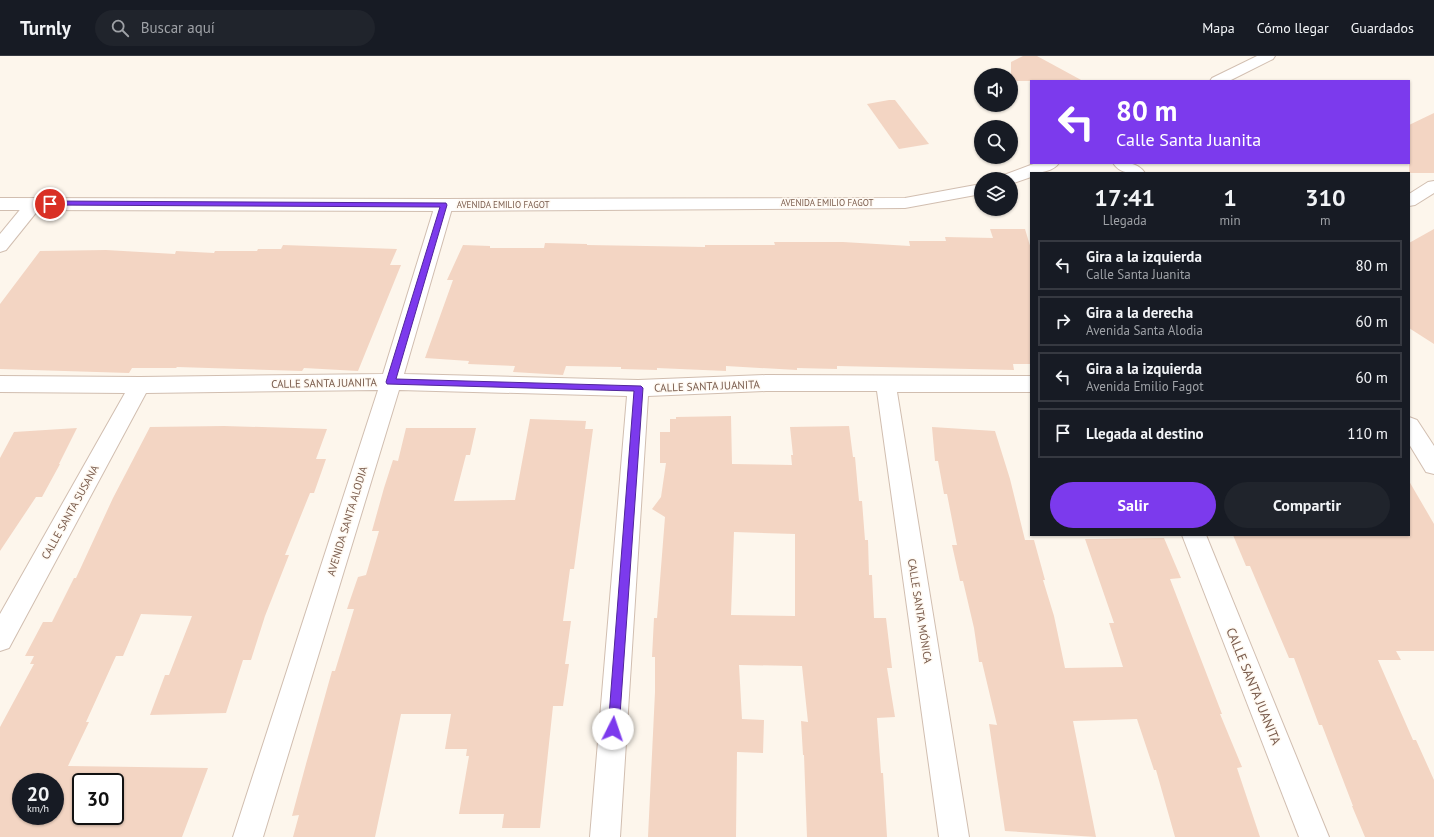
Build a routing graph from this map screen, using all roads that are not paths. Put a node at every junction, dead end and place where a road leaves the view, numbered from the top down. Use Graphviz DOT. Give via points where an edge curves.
graph roads {
  1 [pos="1268,56"];
  2 [pos="1219,80"];
  3 [pos="1048,164"];
  4 [pos="1122,164"];
  5 [pos="1134,172"];
  6 [pos="1018,176"];
  7 [pos="1434,186"];
  8 [pos="974,190"];
  9 [pos="1410,200"];
  10 [pos="0,204"];
  11 [pos="34,204"];
  12 [pos="444,205"];
  13 [pos="0,246"];
  14 [pos="390,382"];
  15 [pos="0,384"];
  16 [pos="140,384"];
  17 [pos="1030,384"];
  18 [pos="886,385"];
  19 [pos="638,388"];
  20 [pos="1419,431"];
  21 [pos="1434,465"];
  22 [pos="1194,536"];
  23 [pos="0,639"];
  24 [pos="248,837"];
  25 [pos="605,837"];
  26 [pos="954,837"];
  27 [pos="1314,837"];
  1 -- 2 [label="street"];
  3 -- 6 [label="street"];
  4 -- 5 [label="street"];
  7 -- 9 [label="street"];
  8 -- 12 [label="street, AVENIDA EMILIO FAGOT" via="905,203"];
  10 -- 11 [label="street, AVENIDA EMILIO FAGOT"];
  11 -- 12 [label="street, AVENIDA EMILIO FAGOT"];
  11 -- 13 [label="street"];
  12 -- 14 [label="street, AVENIDA SANTA ALODIA"];
  14 -- 16 [label="street, CALLE SANTA JUANITA"];
  14 -- 19 [label="street, CALLE SANTA JUANITA"];
  14 -- 24 [label="street, AVENIDA SANTA ALODIA"];
  15 -- 16 [label="street, CALLE SANTA JUANITA"];
  16 -- 23 [label="street, CALLE SANTA SUSANA"];
  17 -- 18 [label="street, CALLE SANTA JUANITA"];
  18 -- 19 [label="street, CALLE SANTA JUANITA" via="766,383"];
  18 -- 26 [label="street, CALLE SANTA MÓNICA"];
  19 -- 25 [label="street"];
  20 -- 21 [label="street"];
  22 -- 27 [label="street, CALLE SANTA JUANITA"];
}
